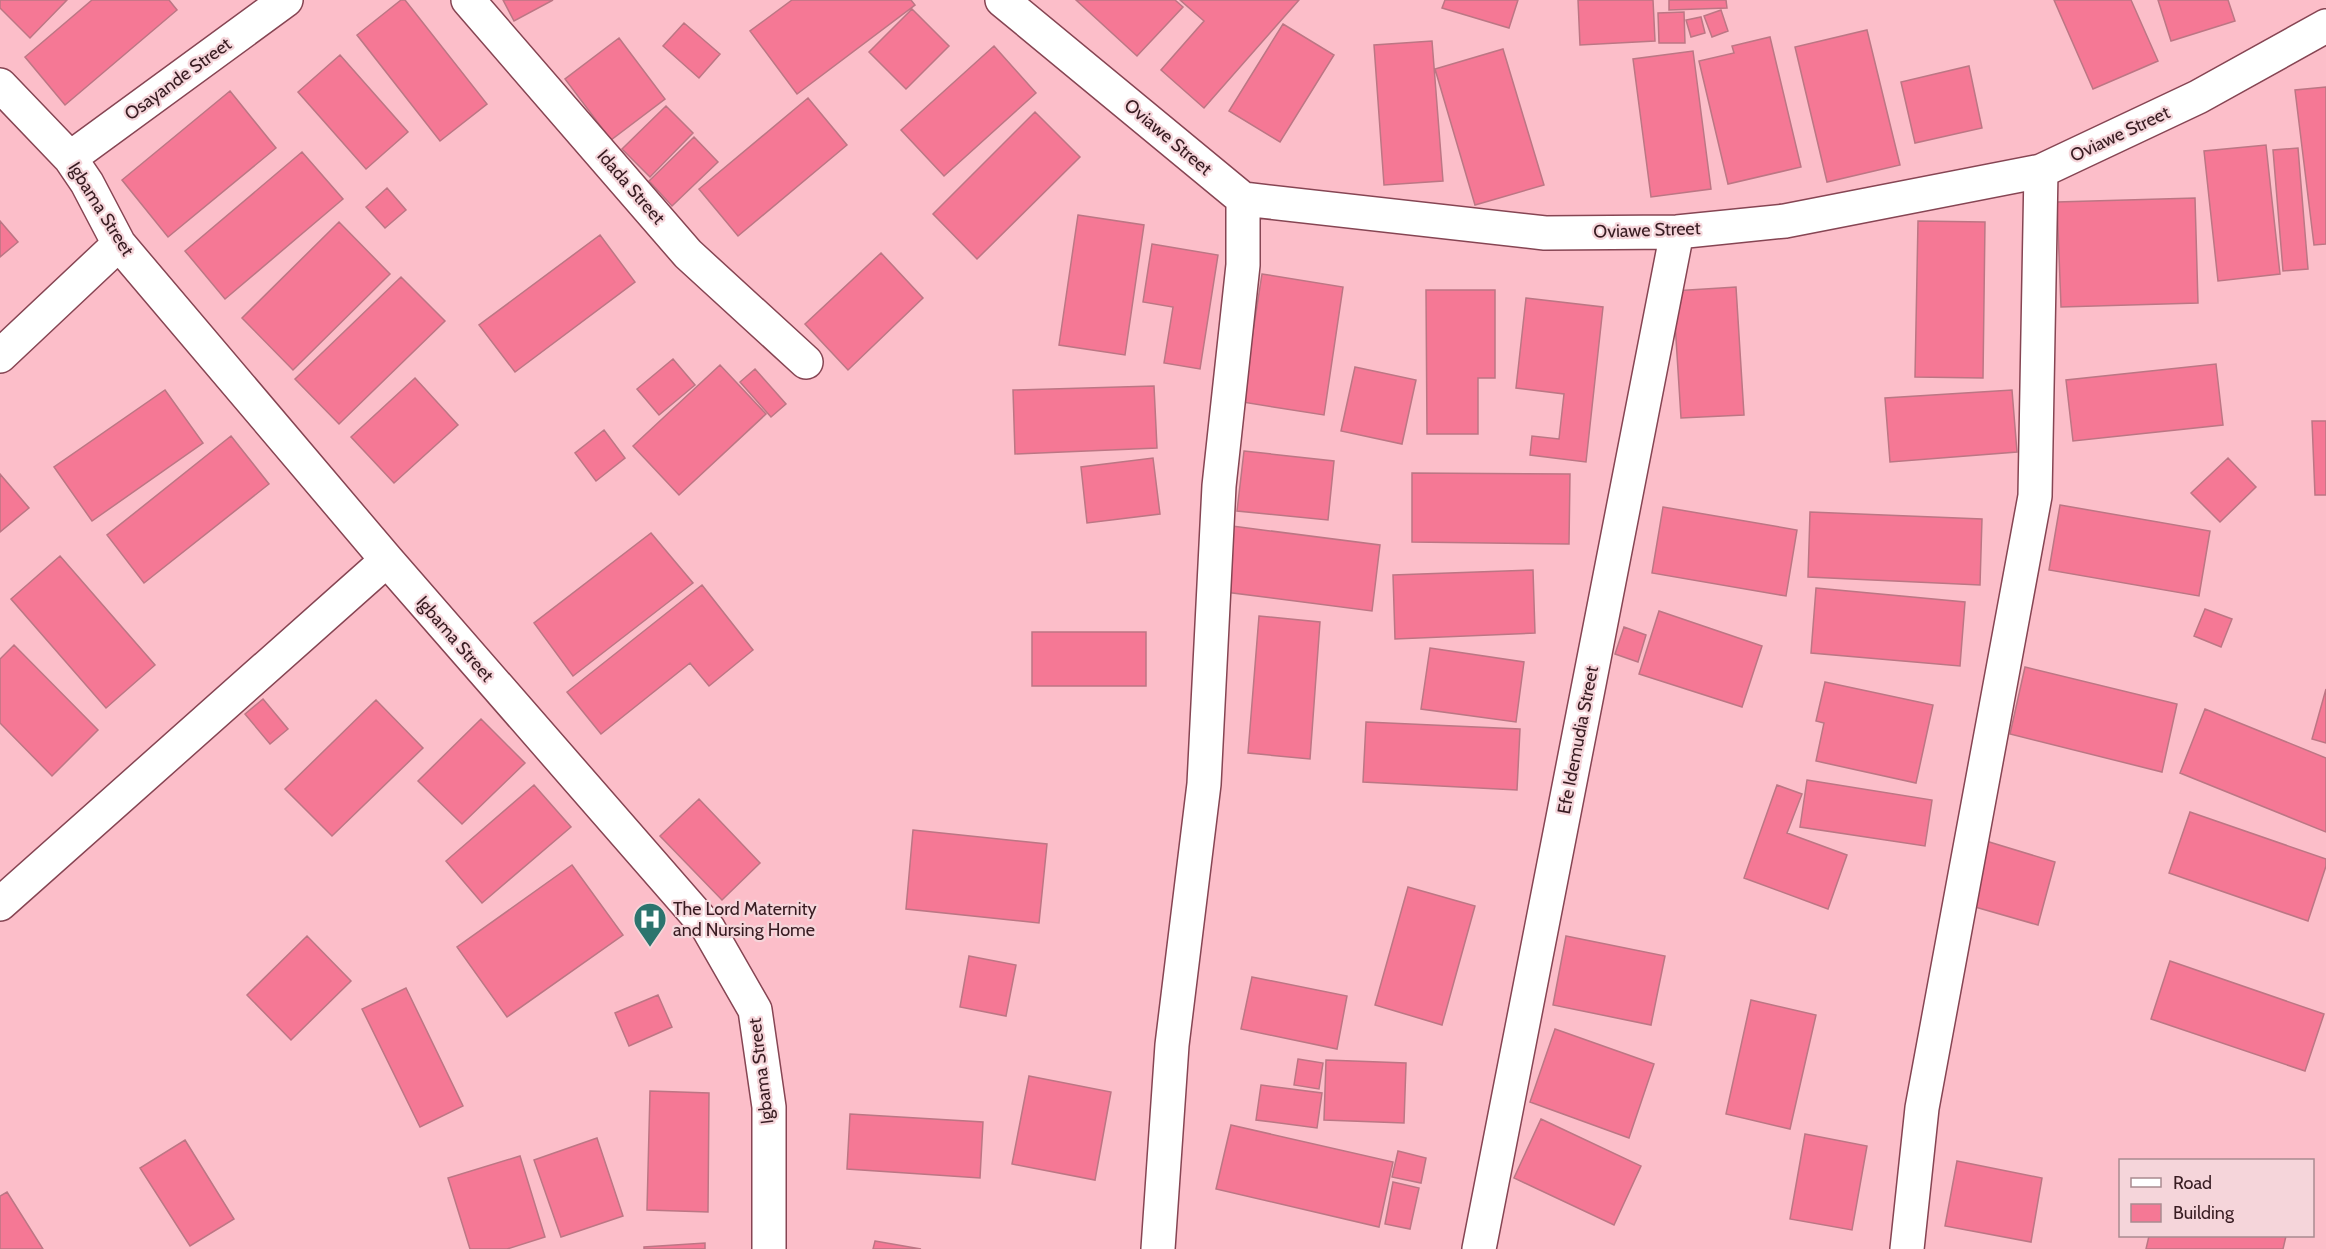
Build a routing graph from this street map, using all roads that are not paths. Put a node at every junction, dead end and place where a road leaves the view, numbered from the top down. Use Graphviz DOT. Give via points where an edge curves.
graph roads {
  1 [pos="286,0"];
  2 [pos="468,0"];
  3 [pos="1002,0"];
  4 [pos="2326,26"];
  5 [pos="0,85"];
  6 [pos="70,158"];
  7 [pos="2041,171"];
  8 [pos="1243,199"];
  9 [pos="1677,232"];
  10 [pos="119,244"];
  11 [pos="0,356"];
  12 [pos="806,362"];
  13 [pos="387,560"];
  14 [pos="0,904"];
  15 [pos="769,1249"];
  16 [pos="1158,1249"];
  17 [pos="1479,1249"];
  18 [pos="1907,1249"];
  1 -- 6 [label="street, Osayande Street"];
  2 -- 12 [label="street, Idada Street" via="688,254"];
  3 -- 8 [label="street, Oviawe Street"];
  4 -- 7 [label="street, Oviawe Street" via="2198,97"];
  5 -- 6 [label="street, Igbama Street"];
  6 -- 10 [label="street, Igbama Street"];
  7 -- 9 [label="street, Oviawe Street" via="1785,221"];
  7 -- 18 [label="street" via="2035,496 1922,1108"];
  8 -- 9 [label="street, Oviawe Street" via="1545,233"];
  8 -- 16 [label="street" via="1243,265 1219,486 1204,784 1172,1045"];
  9 -- 17 [label="street, Efe Idemudia Street"];
  10 -- 11 [label="street"];
  10 -- 13 [label="street, Igbama Street"];
  13 -- 14 [label="street"];
  13 -- 15 [label="street, Igbama Street" via="708,928 755,1010 769,1107"];
}
